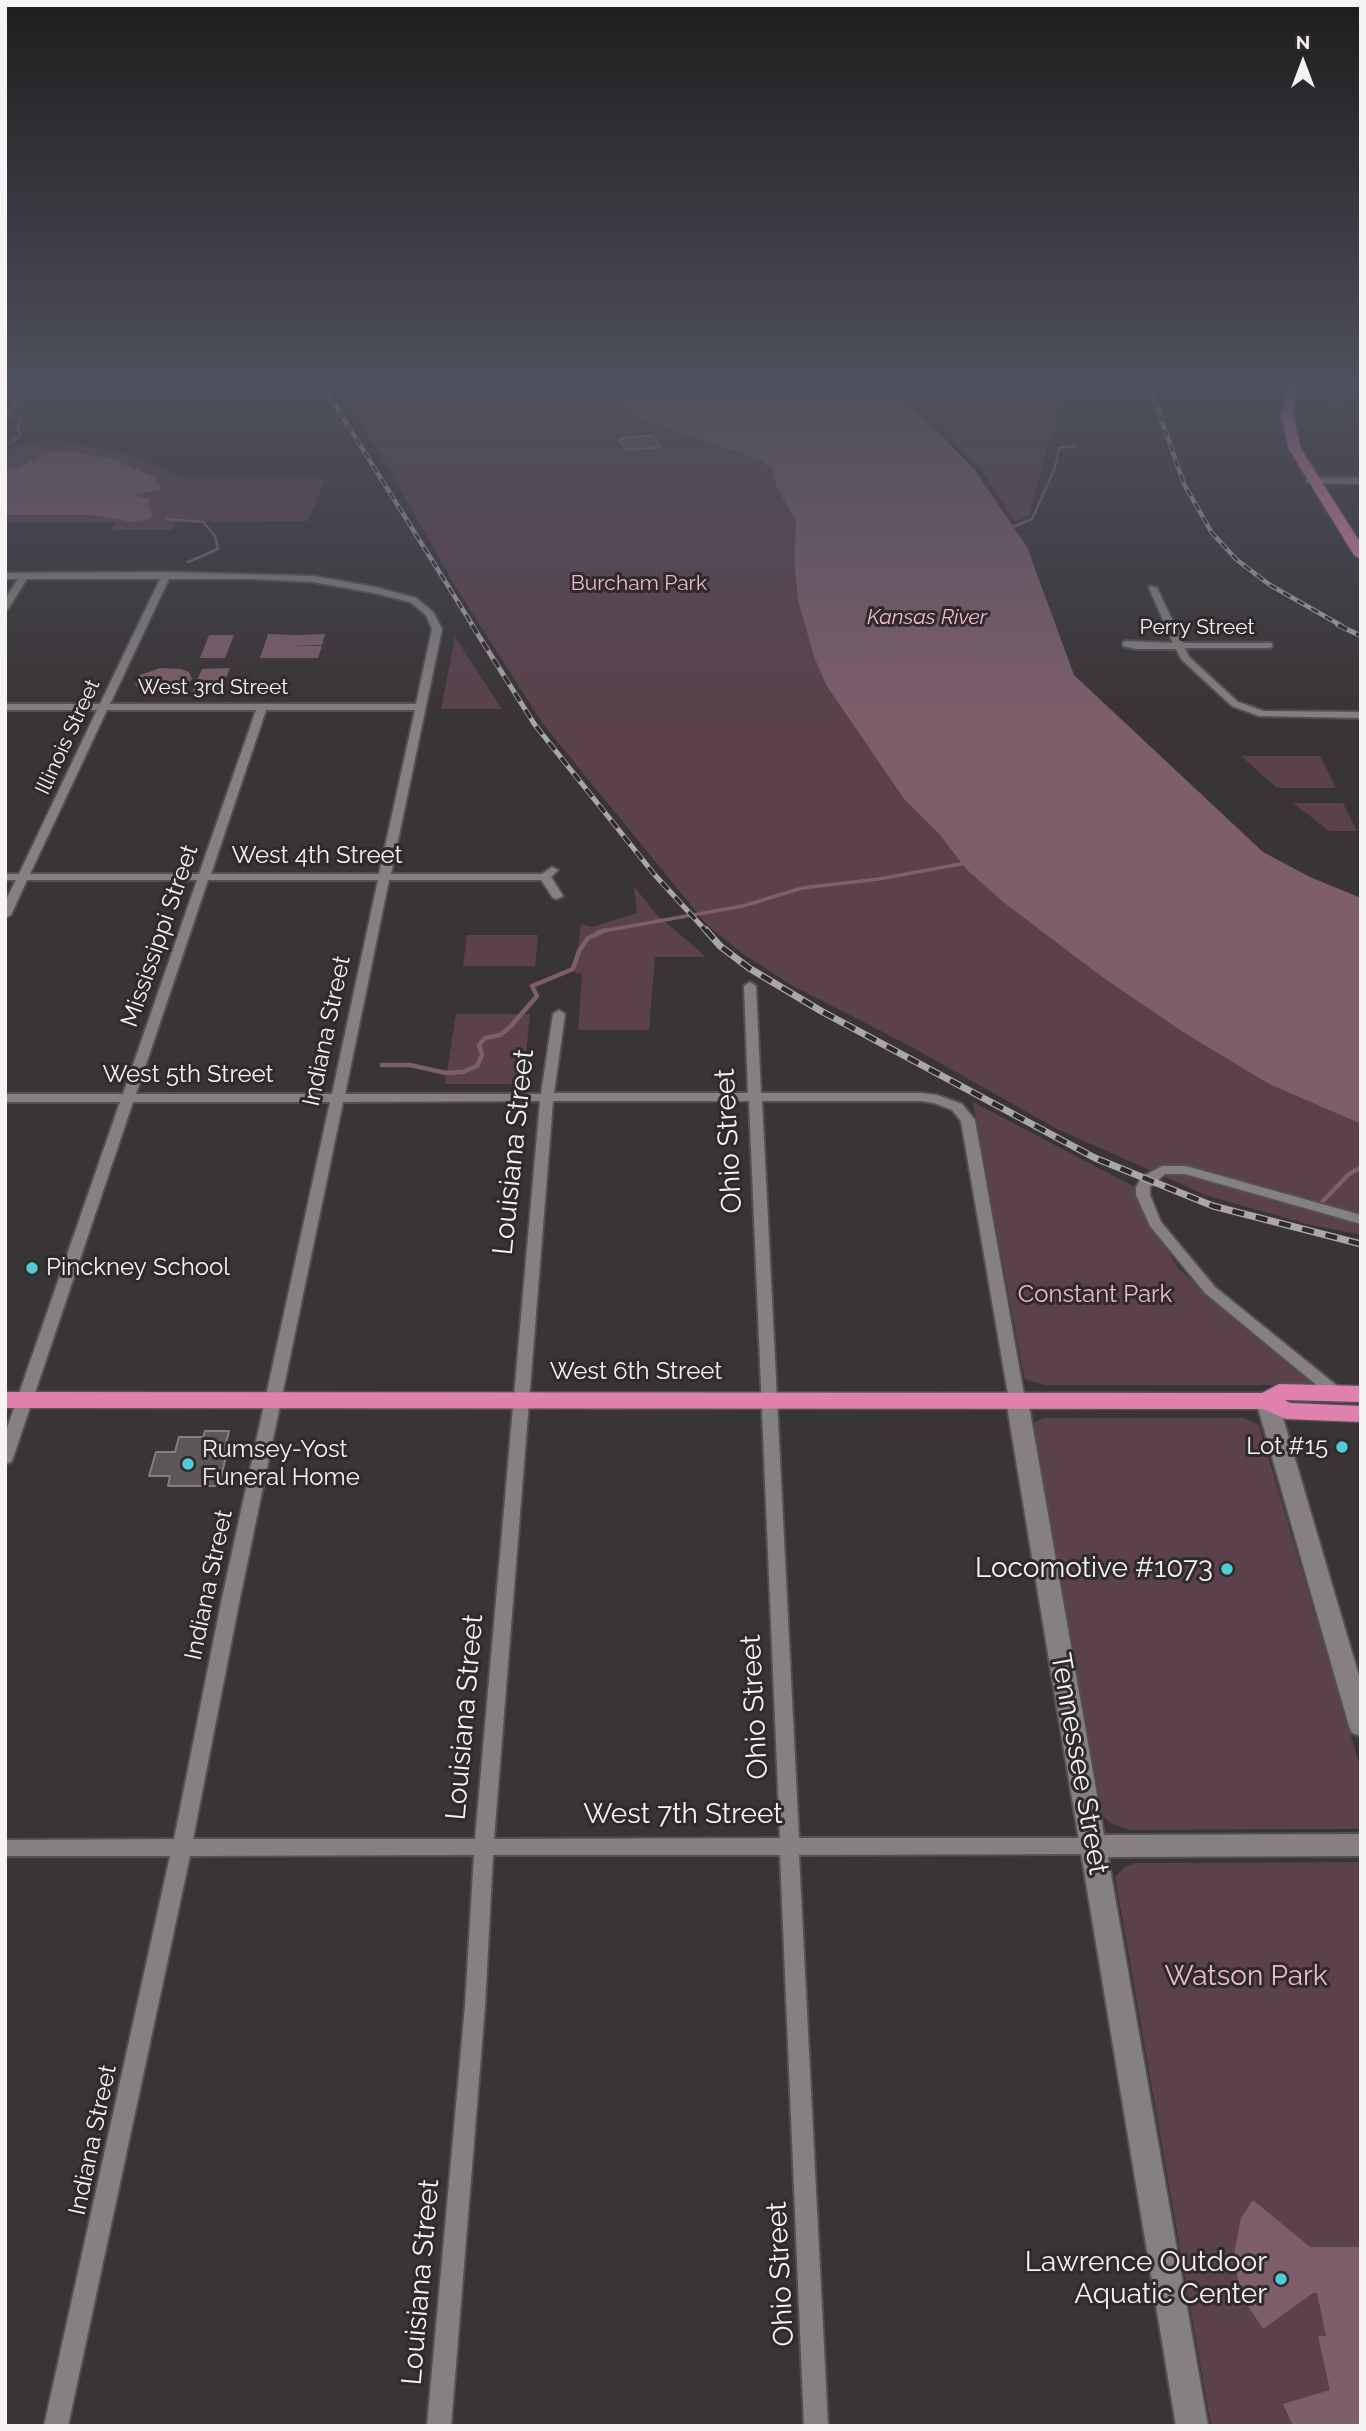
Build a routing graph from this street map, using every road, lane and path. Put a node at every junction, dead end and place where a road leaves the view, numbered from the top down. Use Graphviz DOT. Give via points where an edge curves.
graph roads {
  1 [pos="1323,497"];
  2 [pos="1361,555"];
  3 [pos="166,575"];
  4 [pos="5,576"];
  5 [pos="24,576"];
  6 [pos="1153,588"];
  7 [pos="5,607"];
  8 [pos="1126,644"];
  9 [pos="1179,646"];
  10 [pos="1269,646"];
  11 [pos="5,707"];
  12 [pos="104,707"];
  13 [pos="262,707"];
  14 [pos="421,707"];
  15 [pos="1361,715"];
  16 [pos="5,877"];
  17 [pos="23,877"];
  18 [pos="204,877"];
  19 [pos="384,877"];
  20 [pos="557,896"];
  21 [pos="5,915"];
  22 [pos="750,986"];
  23 [pos="559,1014"];
  24 [pos="547,1097"];
  25 [pos="755,1097"];
  26 [pos="5,1098"];
  27 [pos="128,1098"];
  28 [pos="338,1098"];
  29 [pos="957,1107"];
  30 [pos="1361,1220"];
  31 [pos="1336,1393"];
  32 [pos="1361,1394"];
  33 [pos="15,1400"];
  34 [pos="273,1400"];
  35 [pos="522,1400"];
  36 [pos="769,1400"];
  37 [pos="1017,1400"];
  38 [pos="1267,1401"];
  39 [pos="1361,1414"];
  40 [pos="5,1458"];
  41 [pos="1361,1726"];
  42 [pos="1361,1845"];
  43 [pos="789,1846"];
  44 [pos="1092,1846"];
  45 [pos="5,1848"];
  46 [pos="181,1848"];
  47 [pos="485,1848"];
  48 [pos="56,2426"];
  49 [pos="439,2426"];
  50 [pos="816,2426"];
  51 [pos="1192,2426"];
  1 -- 2 [label="highway"];
  3 -- 5 [label="street"];
  3 -- 12 [label="street, Illinois Street"];
  3 -- 14 [label="street, Indiana Street" via="305,579 413,600 430,614 437,629"];
  4 -- 5 [label="street"];
  5 -- 7 [label="street"];
  6 -- 9 [label="street"];
  8 -- 9 [label="street, Perry Street"];
  9 -- 10 [label="street, Perry Street"];
  9 -- 15 [label="street" via="1189,663 1235,704 1253,712"];
  11 -- 12 [label="street, West 3rd Street"];
  12 -- 13 [label="street, West 3rd Street"];
  12 -- 17 [label="street, Illinois Street"];
  13 -- 14 [label="street, West 3rd Street"];
  13 -- 18 [label="street, Mississippi Street"];
  14 -- 19 [label="street, Indiana Street"];
  16 -- 17 [label="street, West 4th Street"];
  17 -- 18 [label="street, West 4th Street"];
  17 -- 21 [label="street, Illinois Street"];
  18 -- 19 [label="street, West 4th Street"];
  18 -- 27 [label="street, Mississippi Street"];
  19 -- 20 [label="street, West 4th Street" via="549,873"];
  19 -- 28 [label="street, Indiana Street"];
  22 -- 25 [label="street, Ohio Street"];
  23 -- 24 [label="street, Louisiana Street"];
  24 -- 25 [label="street, West 5th Street"];
  24 -- 28 [label="street, West 5th Street"];
  24 -- 35 [label="street, Louisiana Street"];
  25 -- 29 [label="street, West 5th Street" via="921,1097"];
  25 -- 36 [label="street, Ohio Street"];
  26 -- 27 [label="street, West 5th Street"];
  27 -- 28 [label="street, West 5th Street"];
  27 -- 33 [label="street, Mississippi Street"];
  28 -- 34 [label="street, Indiana Street"];
  29 -- 37 [label="street, Tennessee Street" via="968,1120"];
  30 -- 31 [label="street" via="1186,1170 1162,1170 1143,1187 1155,1223 1210,1290"];
  31 -- 32 [label="highway, West 6th Street"];
  31 -- 38 [label="highway, West 6th Street" via="1279,1392"];
  33 -- 34 [label="highway, West 6th Street"];
  33 -- 40 [label="street, Mississippi Street"];
  34 -- 35 [label="highway, West 6th Street"];
  34 -- 46 [label="street, Indiana Street"];
  35 -- 36 [label="highway, West 6th Street"];
  35 -- 47 [label="street, Louisiana Street"];
  36 -- 37 [label="highway, West 6th Street"];
  36 -- 43 [label="street, Ohio Street"];
  37 -- 38 [label="highway, West 6th Street"];
  37 -- 44 [label="main road, Tennessee Street"];
  38 -- 39 [label="highway, West 6th Street" via="1286,1411"];
  38 -- 41 [label="main road"];
  42 -- 44 [label="main road, West 7th Street"];
  43 -- 44 [label="street, West 7th Street"];
  43 -- 47 [label="street, West 7th Street"];
  43 -- 50 [label="street, Ohio Street"];
  44 -- 51 [label="main road, Tennessee Street"];
  45 -- 46 [label="street, West 7th Street"];
  46 -- 47 [label="street, West 7th Street"];
  46 -- 48 [label="street, Indiana Street"];
  47 -- 49 [label="street, Louisiana Street"];
}
